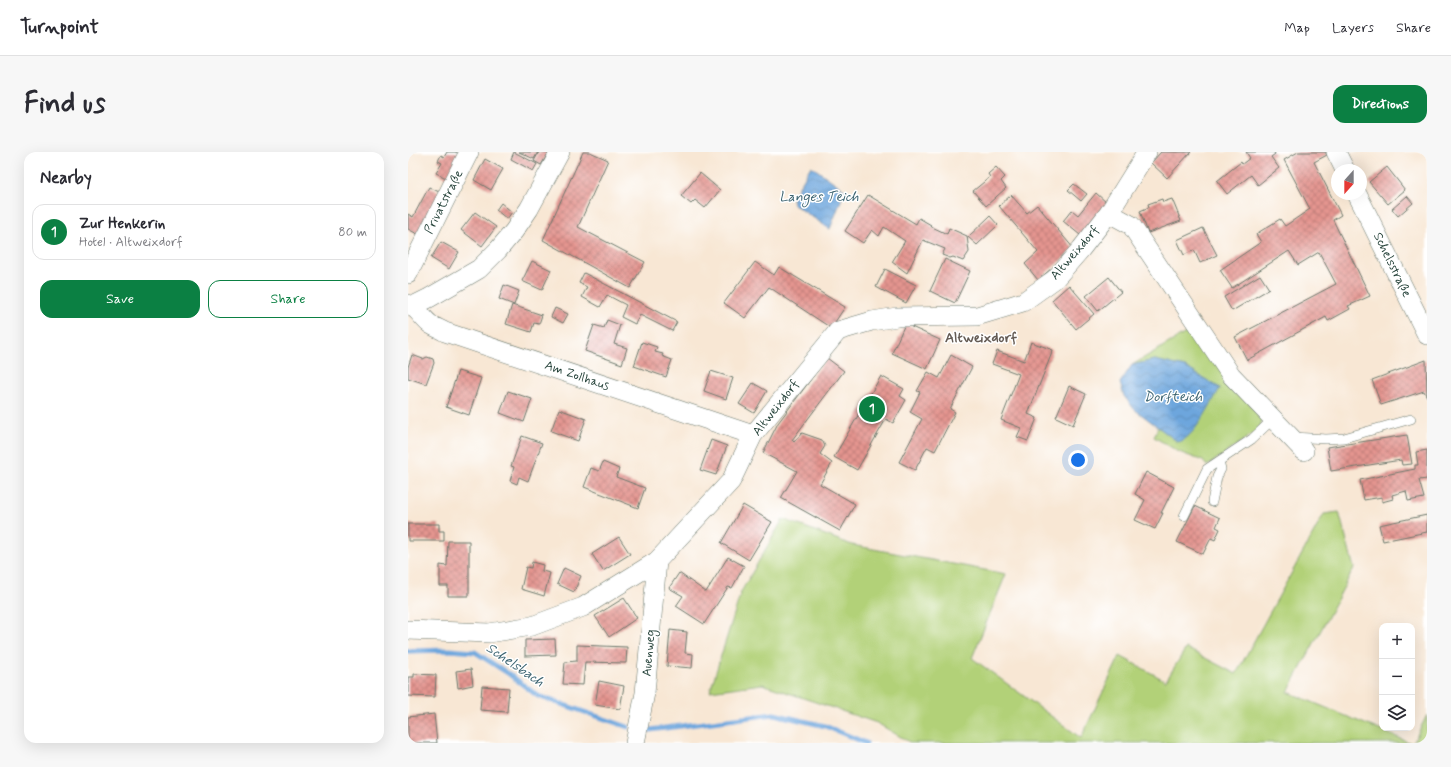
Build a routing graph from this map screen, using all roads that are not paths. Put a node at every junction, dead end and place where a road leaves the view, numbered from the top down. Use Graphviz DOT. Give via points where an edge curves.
graph roads {
  1 [pos="469,152"];
  2 [pos="560,152"];
  3 [pos="1336,152"];
  4 [pos="1145,153"];
  5 [pos="1342,164"];
  6 [pos="1360,200"];
  7 [pos="1110,213"];
  8 [pos="408,274"];
  9 [pos="411,305"];
  10 [pos="1427,335"];
  11 [pos="1273,419"];
  12 [pos="1411,419"];
  13 [pos="753,436"];
  14 [pos="1290,437"];
  15 [pos="1304,451"];
  16 [pos="1220,461"];
  17 [pos="1212,502"];
  18 [pos="1184,516"];
  19 [pos="657,561"];
  20 [pos="408,630"];
  21 [pos="635,743"];
  1 -- 8 [label="street, Privatstraße"];
  2 -- 9 [label="street" via="529,209 498,250 479,269 429,298"];
  3 -- 5 [label="street"];
  4 -- 7 [label="street, Altweixdorf"];
  6 -- 10 [label="street, Schelsstraße"];
  7 -- 11 [label="street, Altweixdorf" via="1131,225 1231,375"];
  7 -- 13 [label="street, Altweixdorf" via="1055,279 1023,302 977,316 897,317 838,331"];
  9 -- 13 [label="street, Am Zollhaus" via="429,323 445,332"];
  11 -- 14 [label="street, Altweixdorf"];
  11 -- 16 [label="lane" via="1252,439"];
  12 -- 14 [label="lane" via="1344,438"];
  13 -- 19 [label="street, Altweixdorf" via="731,481"];
  14 -- 15 [label="street, Altweixdorf"];
  16 -- 17 [label="lane" via="1221,469"];
  16 -- 18 [label="lane" via="1207,469"];
  19 -- 20 [label="street, Altweixdorf" via="583,606 532,626 489,633"];
  19 -- 21 [label="street, Auenweg" via="645,693"];
}
